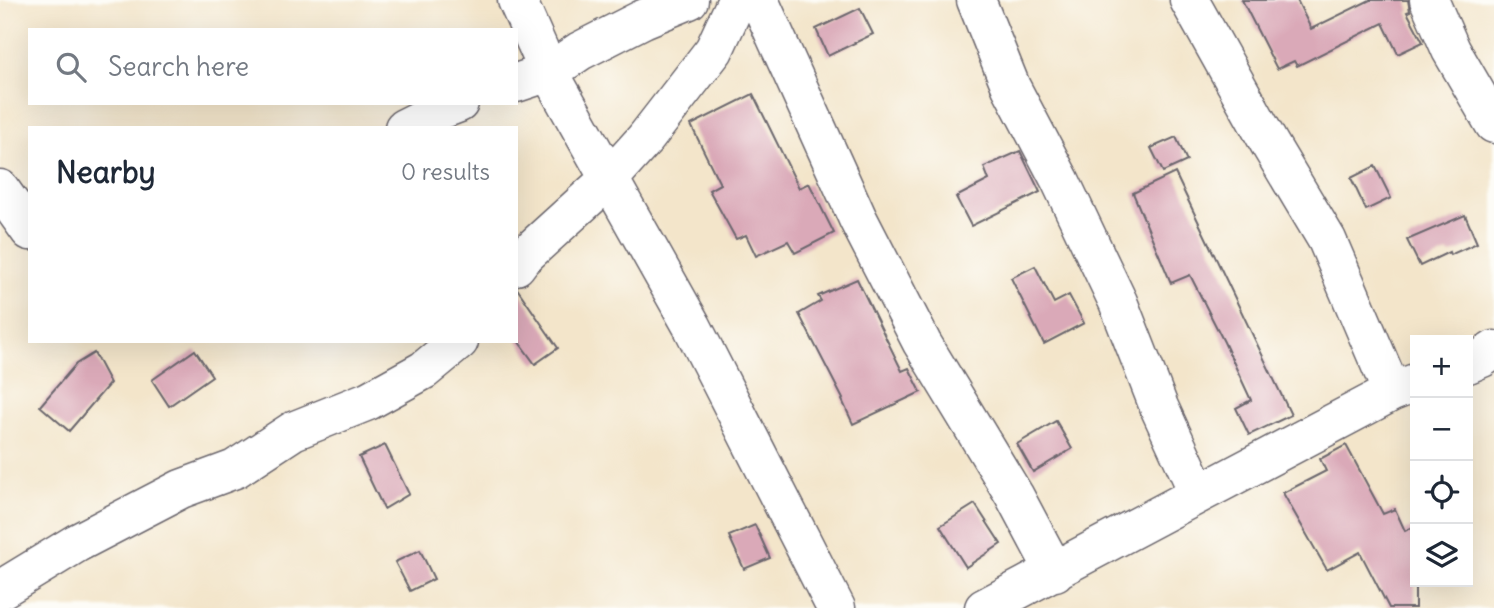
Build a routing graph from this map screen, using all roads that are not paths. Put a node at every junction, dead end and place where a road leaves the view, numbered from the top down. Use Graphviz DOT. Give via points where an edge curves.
graph roads {
  1 [pos="517,0"];
  2 [pos="689,0"];
  3 [pos="737,0"];
  4 [pos="759,0"];
  5 [pos="976,0"];
  6 [pos="1189,0"];
  7 [pos="1429,0"];
  8 [pos="532,78"];
  9 [pos="454,105"];
  10 [pos="1494,124"];
  11 [pos="408,126"];
  12 [pos="609,179"];
  13 [pos="0,189"];
  14 [pos="28,228"];
  15 [pos="518,263"];
  16 [pos="456,343"];
  17 [pos="1494,350"];
  18 [pos="1473,361"];
  19 [pos="1404,388"];
  20 [pos="1199,494"];
  21 [pos="1055,572"];
  22 [pos="0,590"];
  23 [pos="836,608"];
  24 [pos="984,608"];
  1 -- 8 [label="street"];
  2 -- 8 [label="street"];
  3 -- 12 [label="street" via="714,50"];
  4 -- 21 [label="street" via="858,219 922,343"];
  5 -- 20 [label="street" via="1011,87 1118,302"];
  6 -- 19 [label="street" via="1327,240"];
  7 -- 10 [label="street" via="1451,50"];
  8 -- 12 [label="street"];
  9 -- 11 [label="street"];
  12 -- 15 [label="street"];
  12 -- 23 [label="street" via="692,326"];
  13 -- 14 [label="street"];
  16 -- 22 [label="street" via="424,370 368,401 293,431 235,469 181,489 77,543"];
  17 -- 18 [label="street"];
  19 -- 20 [label="street"];
  20 -- 21 [label="street"];
  21 -- 24 [label="street"];
}
